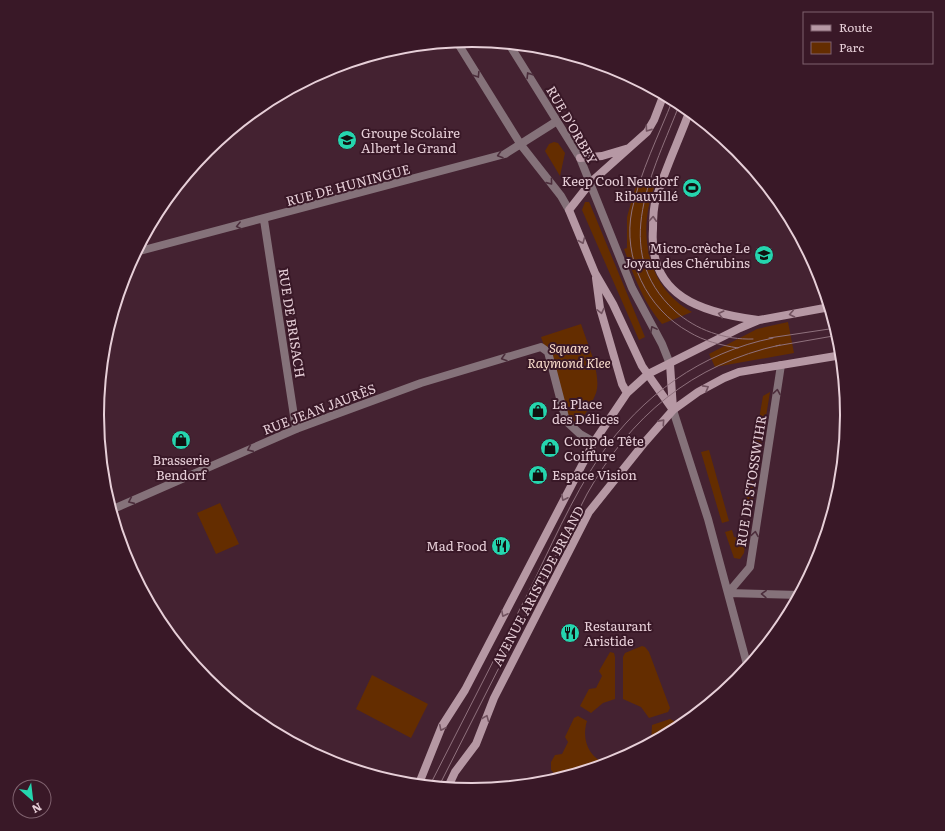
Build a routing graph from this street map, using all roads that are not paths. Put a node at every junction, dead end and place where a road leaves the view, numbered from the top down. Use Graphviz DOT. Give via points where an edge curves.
graph roads {
  1 [pos="460,47"];
  2 [pos="512,49"];
  3 [pos="662,99"];
  4 [pos="688,116"];
  5 [pos="557,121"];
  6 [pos="521,145"];
  7 [pos="629,148"];
  8 [pos="580,158"];
  9 [pos="591,182"];
  10 [pos="569,210"];
  11 [pos="264,220"];
  12 [pos="143,250"];
  13 [pos="596,273"];
  14 [pos="824,308"];
  15 [pos="759,320"];
  16 [pos="836,356"];
  17 [pos="670,364"];
  18 [pos="781,365"];
  19 [pos="648,374"];
  20 [pos="627,393"];
  21 [pos="674,410"];
  22 [pos="296,429"];
  23 [pos="594,442"];
  24 [pos="116,508"];
  25 [pos="728,593"];
  26 [pos="795,595"];
  27 [pos="746,662"];
  28 [pos="420,780"];
  29 [pos="449,783"];
  1 -- 6 [label="street, one-way"];
  5 -- 2 [label="street, RUE D'ORBEY, one-way"];
  3 -- 7 [label="main road, one-way" via="647,132"];
  15 -- 4 [label="main road, one-way" via="718,314 682,298 665,279 654,254 652,239 656,199"];
  5 -- 6 [label="street, RUE DE HUNINGUE"];
  5 -- 8 [label="street, RUE D'ORBEY"];
  6 -- 10 [label="street, one-way"];
  6 -- 11 [label="street, RUE DE HUNINGUE, one-way" via="505,154"];
  7 -- 8 [label="main road" via="602,156"];
  7 -- 9 [label="main road"];
  8 -- 9 [label="street, RUE D'ORBEY"];
  9 -- 10 [label="main road"];
  17 -- 9 [label="street, RUE D'ORBEY, one-way" via="632,288"];
  10 -- 13 [label="main road, one-way"];
  11 -- 12 [label="street, RUE DE HUNINGUE, one-way"];
  11 -- 22 [label="street, RUE DE BRISACH"];
  13 -- 19 [label="main road"];
  13 -- 20 [label="main road, one-way" via="600,308 622,384"];
  14 -- 15 [label="main road, one-way"];
  15 -- 17 [label="main road, AVENUE ARISTIDE BRIAND"];
  16 -- 18 [label="main road, AVENUE ARISTIDE BRIAND"];
  17 -- 19 [label="main road, AVENUE ARISTIDE BRIAND"];
  17 -- 21 [label="main road, RUE D'ORBEY"];
  21 -- 18 [label="main road, AVENUE ARISTIDE BRIAND, one-way" via="698,392 724,378 750,370"];
  25 -- 18 [label="street, RUE DE STOSSWIHR, one-way" via="750,567"];
  19 -- 20 [label="main road, AVENUE ARISTIDE BRIAND"];
  19 -- 21 [label="main road"];
  20 -- 23 [label="main road, AVENUE ARISTIDE BRIAND"];
  21 -- 25 [label="street, RUE DE STOSSWIHR"];
  29 -- 21 [label="main road, AVENUE ARISTIDE BRIAND, one-way" via="476,744 494,698 589,512"];
  23 -- 22 [label="street, RUE JEAN JAURÈS, one-way" via="566,421 548,352 541,347 421,383"];
  22 -- 24 [label="street, RUE JEAN JAURÈS, one-way"];
  23 -- 28 [label="main road, AVENUE ARISTIDE BRIAND, one-way" via="465,690 442,726"];
  26 -- 25 [label="street, one-way"];
  25 -- 27 [label="street, RUE DE STOSSWIHR"];
}
